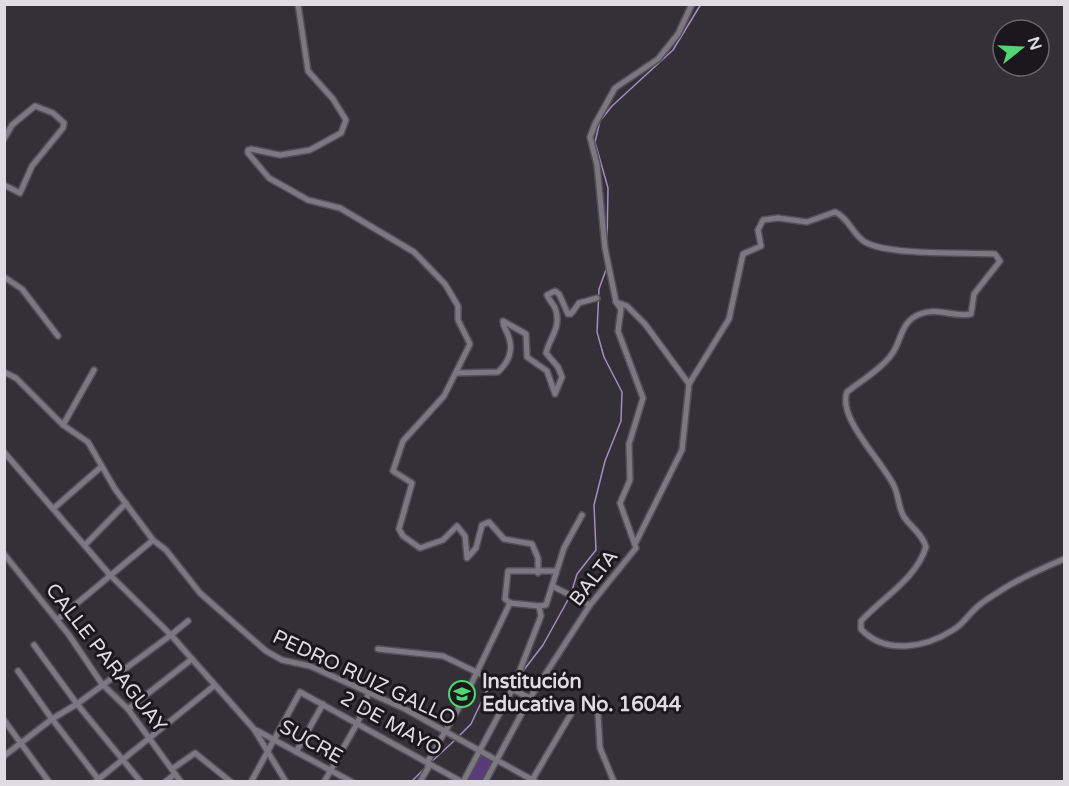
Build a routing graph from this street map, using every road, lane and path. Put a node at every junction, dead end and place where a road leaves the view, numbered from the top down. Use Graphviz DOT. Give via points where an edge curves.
graph roads {
  1 [pos="298,4"];
  2 [pos="692,4"];
  3 [pos="4,139"];
  4 [pos="4,185"];
  5 [pos="4,277"];
  6 [pos="597,298"];
  7 [pos="616,302"];
  8 [pos="58,336"];
  9 [pos="94,370"];
  10 [pos="4,372"];
  11 [pos="457,373"];
  12 [pos="689,384"];
  13 [pos="63,425"];
  14 [pos="4,452"];
  15 [pos="100,467"];
  16 [pos="126,503"];
  17 [pos="53,509"];
  18 [pos="582,515"];
  19 [pos="153,540"];
  20 [pos="636,542"];
  21 [pos="85,545"];
  22 [pos="4,554"];
  23 [pos="1065,560"];
  24 [pos="555,572"];
  25 [pos="538,573"];
  26 [pos="110,575"];
  27 [pos="552,586"];
  28 [pos="510,603"];
  29 [pos="590,605"];
  30 [pos="539,606"];
  31 [pos="57,620"];
  32 [pos="189,621"];
  33 [pos="171,635"];
  34 [pos="34,645"];
  35 [pos="378,649"];
  36 [pos="192,659"];
  37 [pos="18,671"];
  38 [pos="478,672"];
  39 [pos="102,684"];
  40 [pos="214,685"];
  41 [pos="513,688"];
  42 [pos="369,692"];
  43 [pos="530,698"];
  44 [pos="597,698"];
  45 [pos="77,704"];
  46 [pos="323,704"];
  47 [pos="128,709"];
  48 [pos="571,714"];
  49 [pos="52,719"];
  50 [pos="4,720"];
  51 [pos="358,722"];
  52 [pos="254,729"];
  53 [pos="446,732"];
  54 [pos="275,738"];
  55 [pos="150,739"];
  56 [pos="21,742"];
  57 [pos="481,749"];
  58 [pos="267,750"];
  59 [pos="296,752"];
  60 [pos="4,756"];
  61 [pos="122,759"];
  62 [pos="499,759"];
  63 [pos="428,763"];
  64 [pos="330,770"];
  65 [pos="174,771"];
  66 [pos="47,779"];
  67 [pos="97,781"];
  68 [pos="533,781"];
  69 [pos="39,782"];
  70 [pos="141,782"];
  71 [pos="165,782"];
  72 [pos="181,782"];
  73 [pos="231,782"];
  74 [pos="251,782"];
  75 [pos="286,782"];
  76 [pos="324,782"];
  77 [pos="352,782"];
  78 [pos="420,782"];
  79 [pos="462,782"];
  80 [pos="485,782"];
  81 [pos="614,782"];
  1 -- 11 [label="street" via="308,71 346,120 341,133 310,150 280,155 251,149 248,153 269,178 308,200 340,208 414,252 434,271 458,306 458,320 470,345"];
  2 -- 7 [label="street" via="678,34 658,59 615,88 590,137"];
  3 -- 4 [label="street" via="12,124 35,106 53,113 64,123 32,166 20,193"];
  5 -- 8 [label="street" via="22,289"];
  6 -- 11 [label="street" via="579,303 568,314 560,294 555,291 547,295 556,310 557,321 546,353 562,376 555,394 547,371 527,357 526,334 510,322 503,321 511,348 503,368 498,372"];
  7 -- 12 [label="street" via="627,306 645,324"];
  7 -- 20 [label="street, BALTA" via="621,309 618,332 643,398 629,444 630,480 620,503"];
  9 -- 13 [label="street"];
  10 -- 13 [label="street, PEDRO RUIZ GALLO" via="16,378"];
  11 -- 25 [label="street" via="444,396 400,447 393,471 412,483 399,529 420,548 443,540 457,526 465,536 467,558 476,548 482,525 489,522 504,539 532,544 538,558"];
  12 -- 20 [label="street" via="682,450"];
  12 -- 23 [label="street" via="729,319 740,261 746,252 761,246 758,230 763,220 807,222 835,212 866,242 882,247 995,254 1000,261 974,294 971,314 944,310 919,314 907,323 888,359 845,397 847,412 894,485 904,516 926,547 909,576 861,621 861,629 871,640 883,644 918,645 952,631 980,604 1006,587"];
  13 -- 15 [label="street, PEDRO RUIZ GALLO" via="88,442"];
  14 -- 17 [label="street"];
  15 -- 16 [label="street, PEDRO RUIZ GALLO"];
  15 -- 17 [label="street"];
  16 -- 19 [label="street, PEDRO RUIZ GALLO"];
  16 -- 21 [label="street"];
  17 -- 21 [label="street"];
  18 -- 24 [label="street"];
  19 -- 26 [label="street"];
  19 -- 42 [label="street, PEDRO RUIZ GALLO" via="166,550 200,593 274,657 310,666"];
  20 -- 29 [label="street, BALTA" via="636,548"];
  21 -- 26 [label="street"];
  22 -- 31 [label="street, CALLE PARAGUAY"];
  24 -- 25 [label="street"];
  24 -- 27 [label="street"];
  25 -- 28 [label="street" via="508,571 506,599"];
  26 -- 31 [label="street"];
  26 -- 33 [label="street"];
  27 -- 29 [label="street"];
  27 -- 30 [label="street" via="546,605"];
  28 -- 30 [label="street"];
  28 -- 38 [label="street"];
  29 -- 43 [label="street, BALTA"];
  30 -- 41 [label="street" via="541,616"];
  31 -- 39 [label="street, CALLE PARAGUAY"];
  32 -- 33 [label="street"];
  33 -- 36 [label="street"];
  33 -- 39 [label="street"];
  34 -- 45 [label="street"];
  35 -- 38 [label="street" via="443,656"];
  36 -- 40 [label="street"];
  36 -- 47 [label="street"];
  37 -- 49 [label="street"];
  38 -- 41 [label="street"];
  38 -- 53 [label="street"];
  39 -- 45 [label="street"];
  39 -- 47 [label="street, CALLE PARAGUAY"];
  40 -- 52 [label="street"];
  40 -- 55 [label="street"];
  41 -- 43 [label="street"];
  41 -- 57 [label="street"];
  42 -- 51 [label="street"];
  42 -- 53 [label="street, PEDRO RUIZ GALLO"];
  43 -- 62 [label="street, BALTA"];
  44 -- 81 [label="street" via="600,748"];
  45 -- 49 [label="street"];
  45 -- 61 [label="street"];
  46 -- 51 [label="street, 2 DE MAYO"];
  46 -- 54 [label="street, 2 DE MAYO" via="298,693"];
  46 -- 59 [label="street"];
  47 -- 55 [label="street, CALLE PARAGUAY"];
  48 -- 68 [label="street"];
  49 -- 56 [label="street"];
  49 -- 67 [label="street"];
  50 -- 56 [label="street"];
  51 -- 63 [label="street, 2 DE MAYO"];
  51 -- 64 [label="street"];
  52 -- 54 [label="street, SUCRE"];
  52 -- 58 [label="street"];
  53 -- 57 [label="street, PEDRO RUIZ GALLO"];
  53 -- 63 [label="street"];
  54 -- 58 [label="street"];
  54 -- 59 [label="street, SUCRE"];
  55 -- 61 [label="street"];
  55 -- 65 [label="street, CALLE PARAGUAY"];
  56 -- 60 [label="street"];
  56 -- 66 [label="street"];
  57 -- 62 [label="street, PEDRO RUIZ GALLO"];
  57 -- 79 [label="street"];
  58 -- 74 [label="street"];
  58 -- 75 [label="street"];
  59 -- 64 [label="street, SUCRE"];
  61 -- 67 [label="street"];
  61 -- 70 [label="street"];
  62 -- 68 [label="street, PEDRO RUIZ GALLO"];
  62 -- 80 [label="street, BALTA"];
  63 -- 78 [label="street"];
  63 -- 79 [label="street, 2 DE MAYO"];
  64 -- 76 [label="street"];
  64 -- 77 [label="street, SUCRE"];
  65 -- 71 [label="street"];
  65 -- 72 [label="street, CALLE PARAGUAY"];
  65 -- 73 [label="street" via="192,754 201,755"];
  66 -- 69 [label="street"];
}
